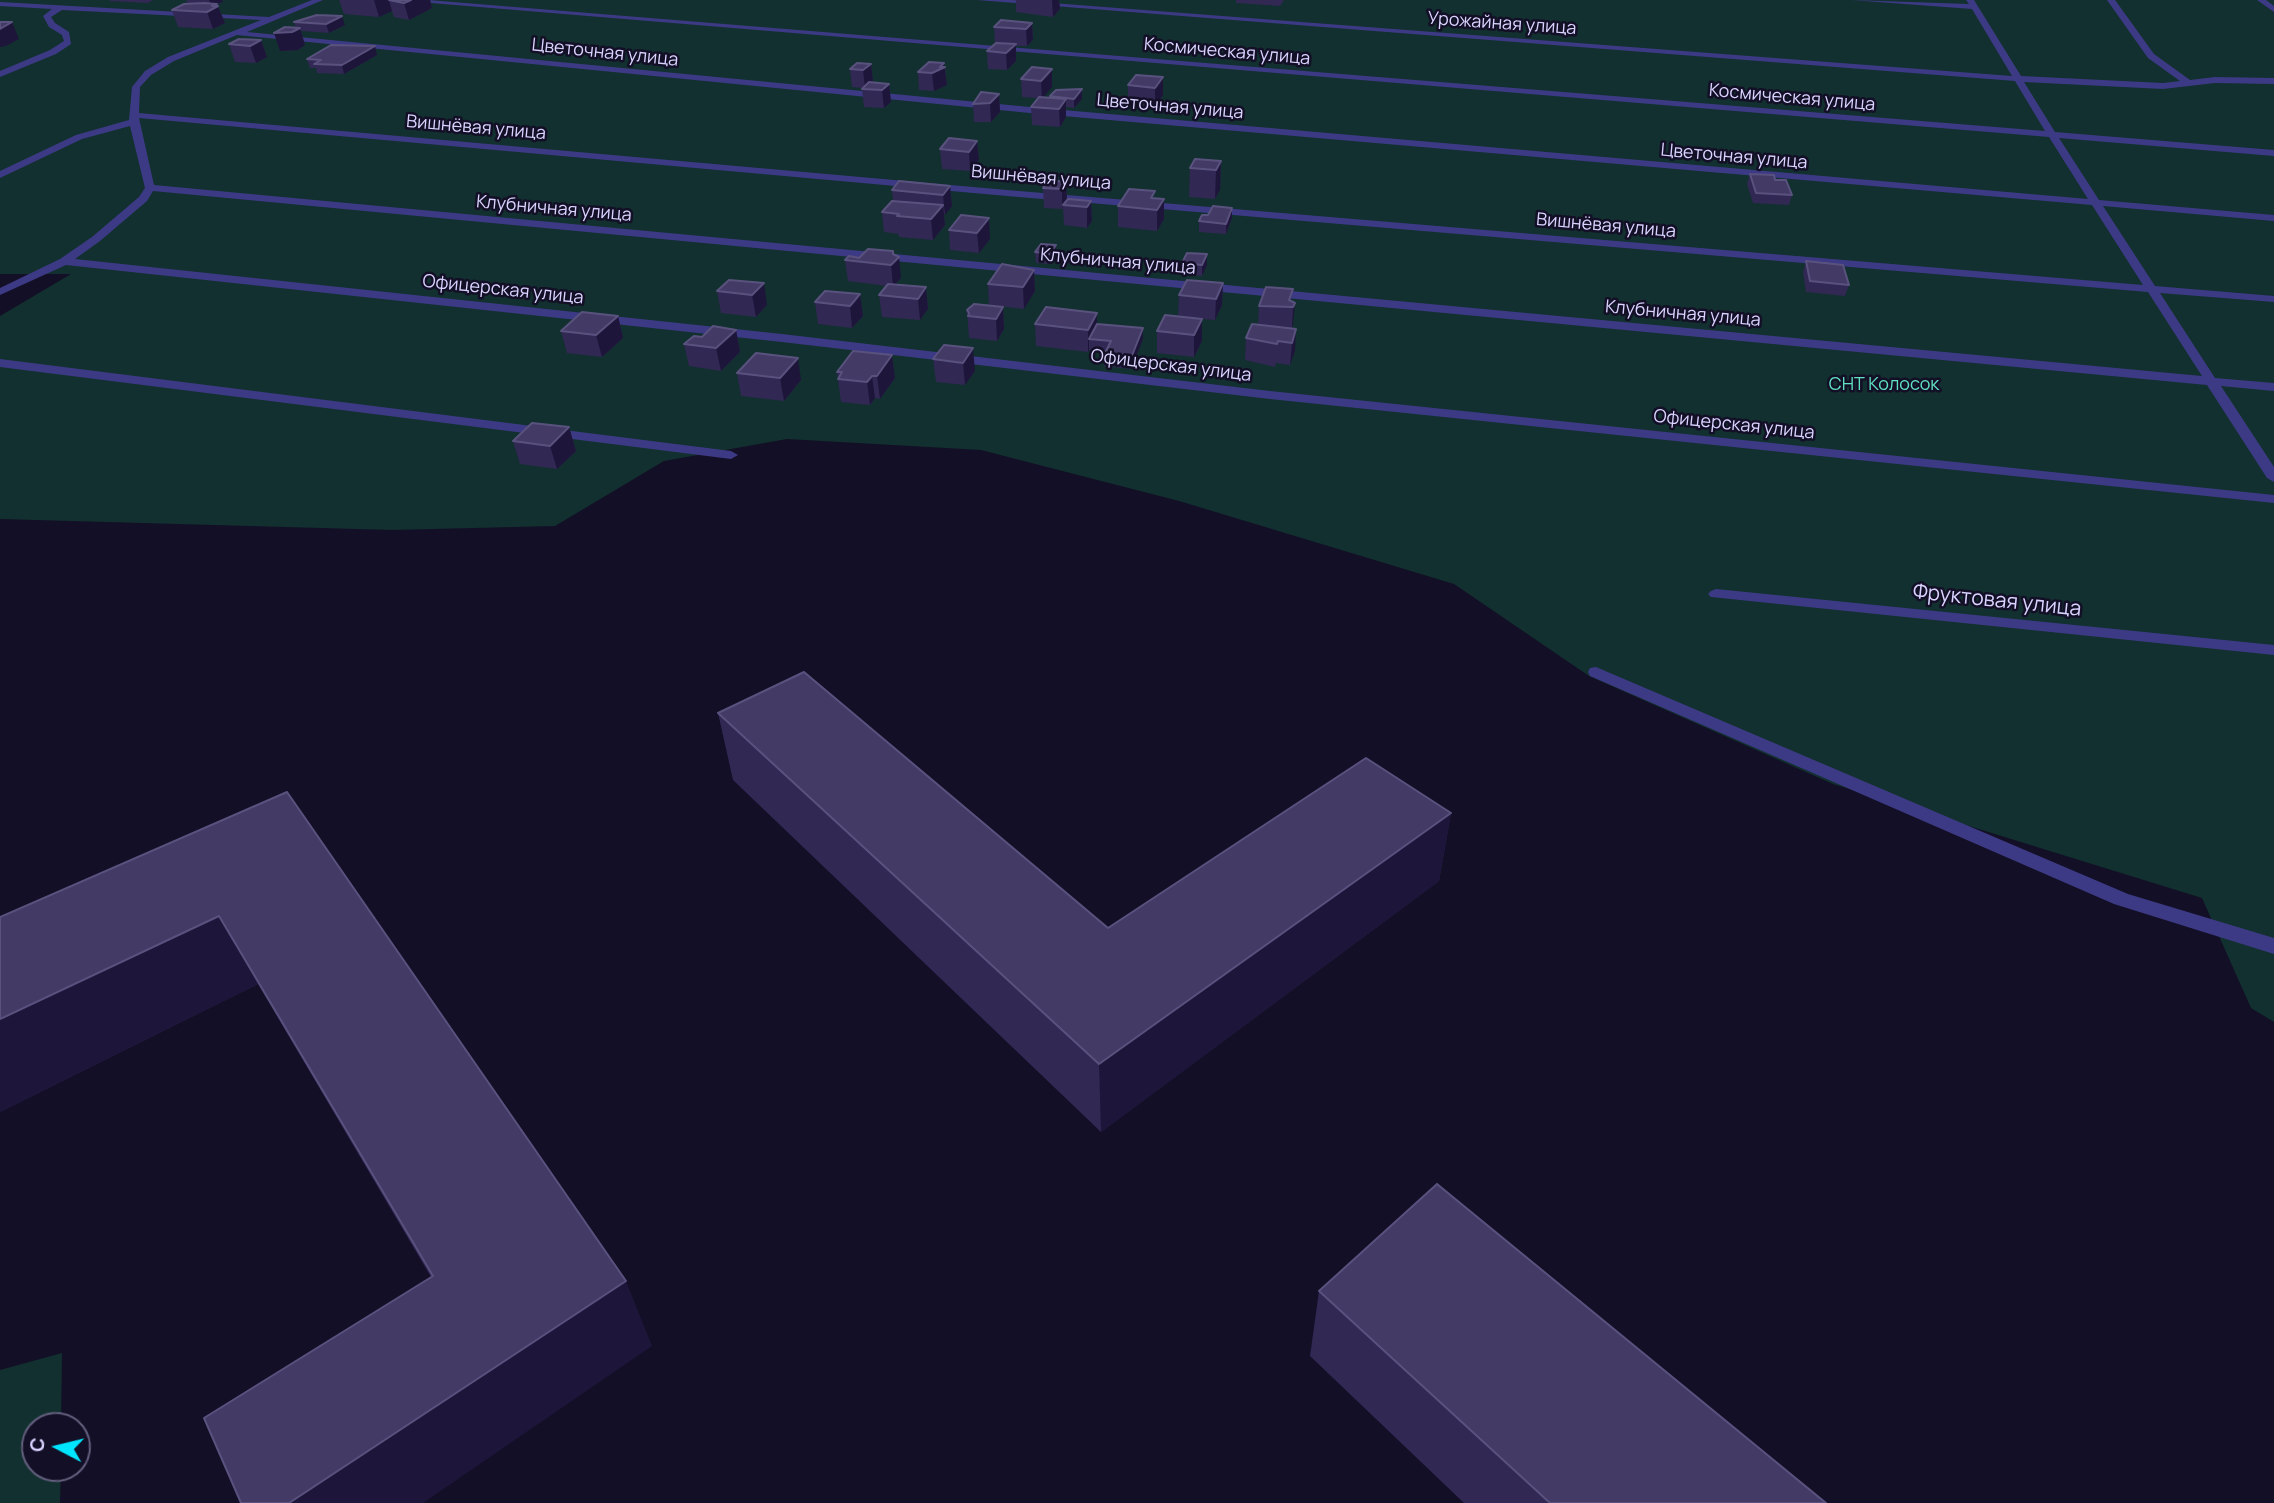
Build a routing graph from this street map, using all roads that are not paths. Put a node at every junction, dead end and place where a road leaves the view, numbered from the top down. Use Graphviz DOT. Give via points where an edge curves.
graph roads {
  1 [pos="319,0"];
  2 [pos="399,0"];
  3 [pos="981,0"];
  4 [pos="1855,0"];
  5 [pos="2111,0"];
  6 [pos="2261,0"];
  7 [pos="0,4"];
  8 [pos="1972,4"];
  9 [pos="61,7"];
  10 [pos="2274,10"];
  11 [pos="273,18"];
  12 [pos="237,33"];
  13 [pos="0,74"];
  14 [pos="2020,79"];
  15 [pos="2274,81"];
  16 [pos="2188,83"];
  17 [pos="135,118"];
  18 [pos="2052,135"];
  19 [pos="2274,153"];
  20 [pos="0,175"];
  21 [pos="149,188"];
  22 [pos="2100,205"];
  23 [pos="2274,218"];
  24 [pos="64,261"];
  25 [pos="2153,291"];
  26 [pos="0,292"];
  27 [pos="2274,299"];
  28 [pos="0,363"];
  29 [pos="2209,380"];
  30 [pos="2274,387"];
  31 [pos="731,455"];
  32 [pos="2274,478"];
  33 [pos="2274,499"];
  34 [pos="1716,594"];
  35 [pos="2274,650"];
  36 [pos="1596,673"];
  37 [pos="2274,946"];
  1 -- 11 [label="street"];
  2 -- 18 [label="street, Космическая улица"];
  3 -- 14 [label="street, Урожайная улица"];
  4 -- 8 [label="street"];
  5 -- 16 [label="street" via="2151,56"];
  6 -- 10 [label="street"];
  7 -- 9 [label="street"];
  8 -- 14 [label="street"];
  9 -- 11 [label="street"];
  9 -- 13 [label="street" via="47,16 68,42"];
  11 -- 12 [label="street"];
  12 -- 17 [label="street" via="148,73 136,87"];
  12 -- 22 [label="street, Цветочная улица" via="1040,111"];
  14 -- 16 [label="street, Урожайная улица" via="2163,86"];
  14 -- 18 [label="street"];
  15 -- 16 [label="street, Урожайная улица"];
  17 -- 20 [label="street" via="79,137"];
  17 -- 21 [label="street"];
  17 -- 25 [label="street, Вишнёвая улица"];
  18 -- 19 [label="street, Космическая улица"];
  18 -- 22 [label="street"];
  21 -- 24 [label="street" via="120,220"];
  21 -- 29 [label="street, Клубничная улица"];
  22 -- 23 [label="street, Цветочная улица"];
  22 -- 25 [label="street"];
  24 -- 26 [label="street"];
  24 -- 33 [label="street, Офицерская улица" via="1270,395"];
  25 -- 27 [label="street, Вишнёвая улица"];
  25 -- 29 [label="street"];
  28 -- 31 [label="street"];
  29 -- 30 [label="street, Клубничная улица"];
  29 -- 32 [label="street"];
  34 -- 35 [label="street, Фруктовая улица"];
  36 -- 37 [label="street" via="2121,899"];
}
